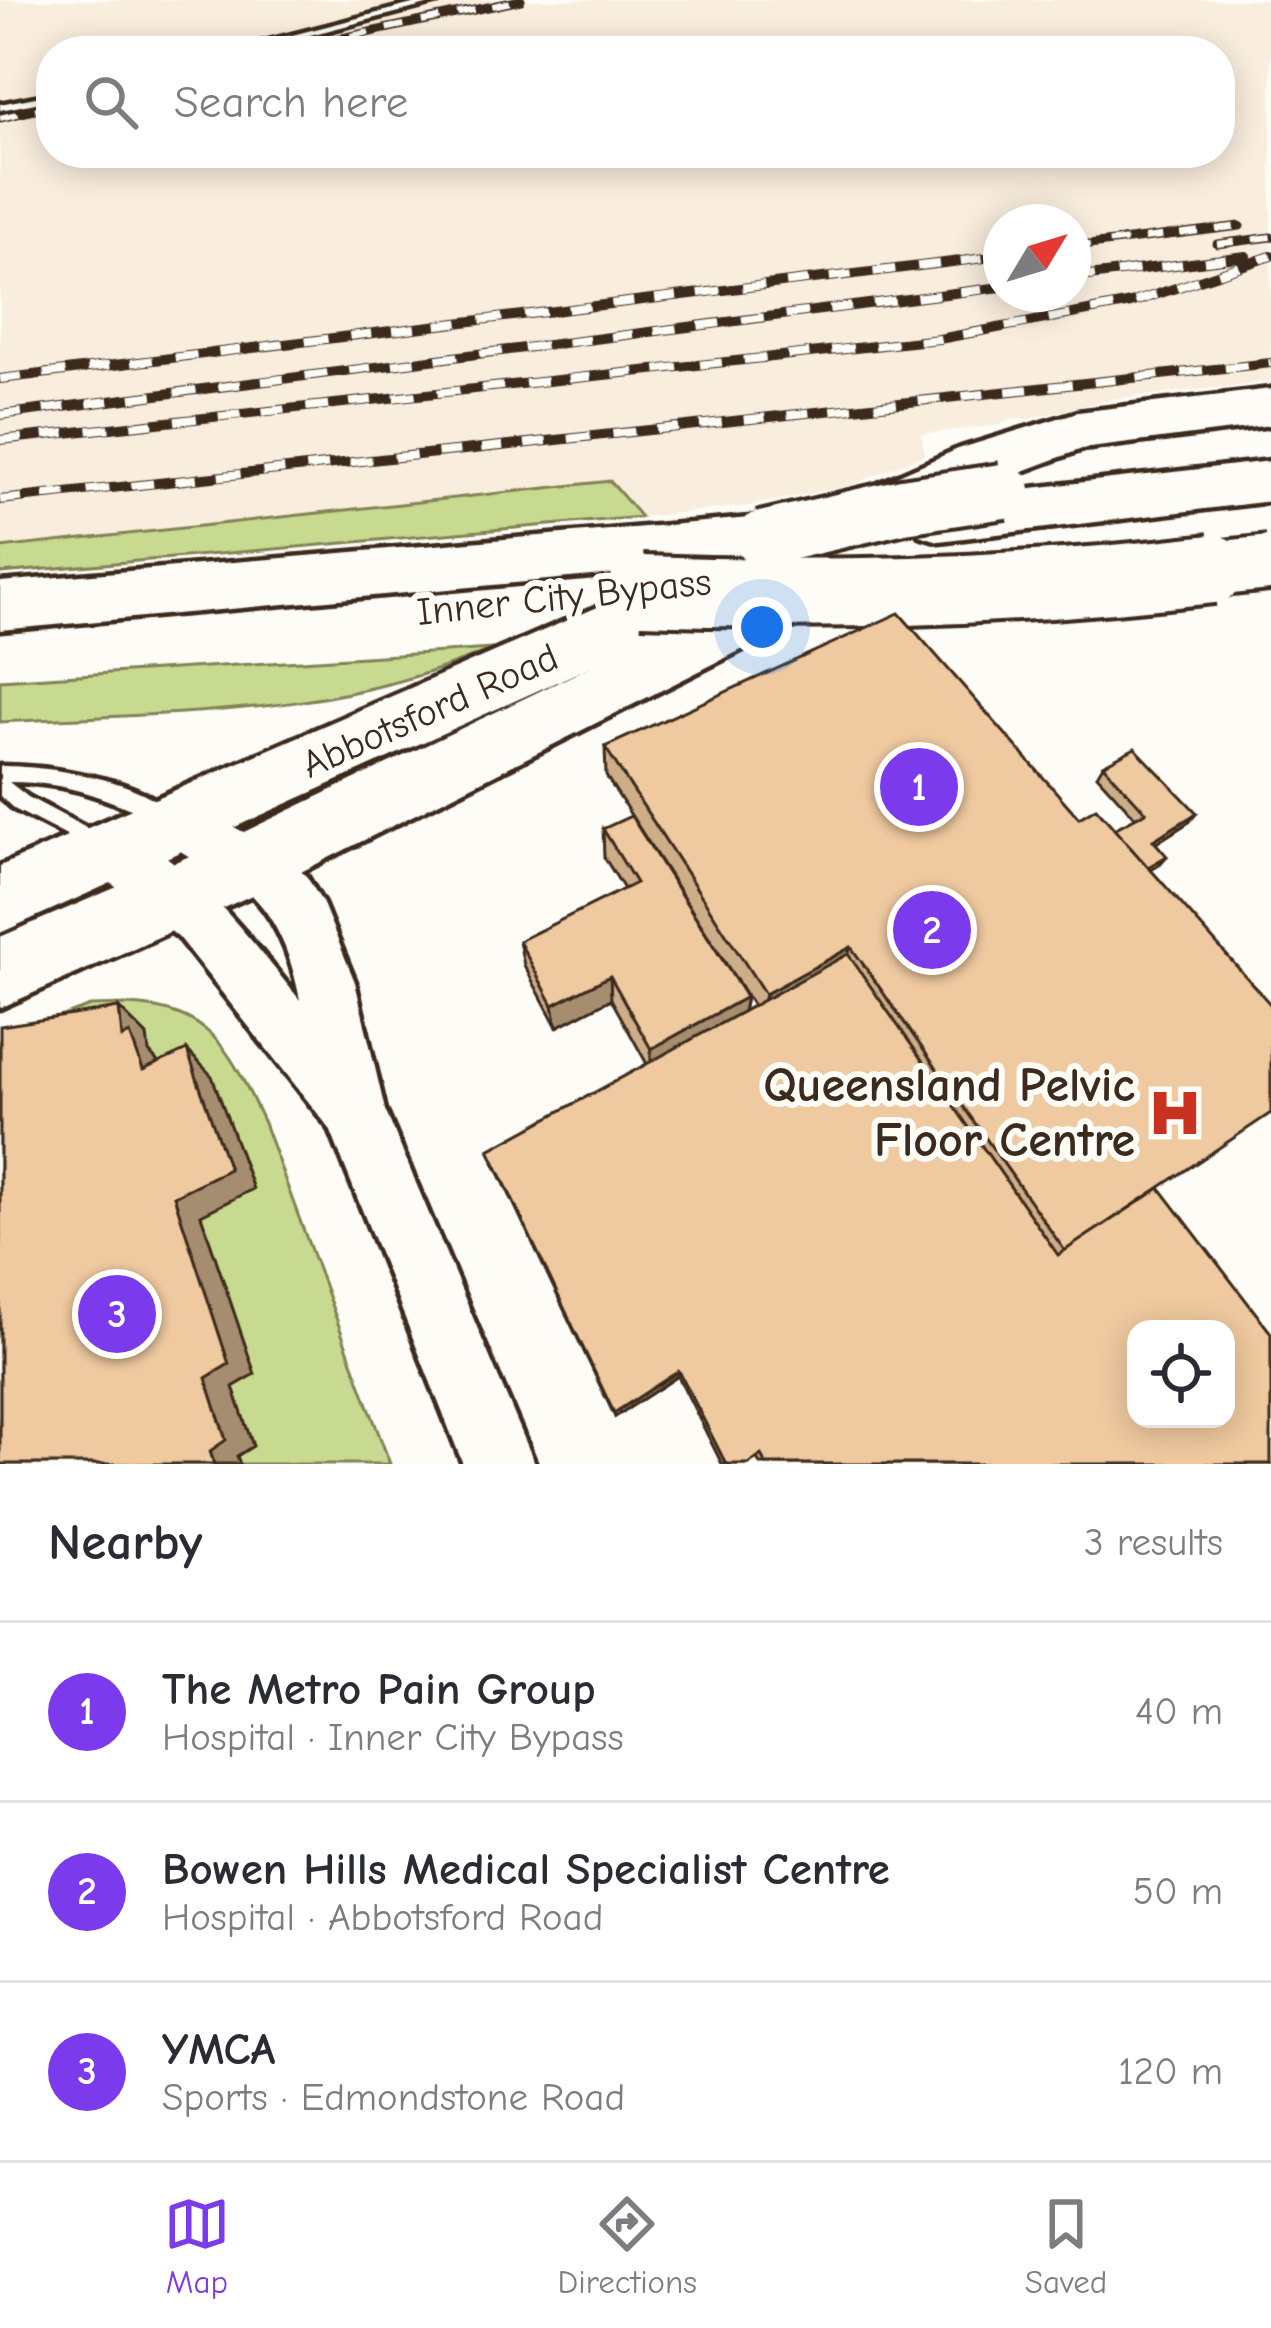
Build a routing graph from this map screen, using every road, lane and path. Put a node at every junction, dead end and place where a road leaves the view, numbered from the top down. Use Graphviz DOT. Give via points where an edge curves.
graph roads {
  1 [pos="441,0"];
  2 [pos="296,36"];
  3 [pos="36,100"];
  4 [pos="0,107"];
  5 [pos="1271,407"];
  6 [pos="1271,441"];
  7 [pos="1271,482"];
  8 [pos="740,542"];
  9 [pos="1264,565"];
  10 [pos="627,591"];
  11 [pos="0,606"];
  12 [pos="733,626"];
  13 [pos="0,649"];
  14 [pos="0,774"];
  15 [pos="0,785"];
  16 [pos="180,822"];
  17 [pos="110,850"];
  18 [pos="252,862"];
  19 [pos="175,897"];
  20 [pos="0,900"];
  21 [pos="0,973"];
  22 [pos="353,1112"];
  23 [pos="499,1464"];
  1 -- 2 [label="lane"];
  3 -- 4 [label="lane"];
  5 -- 16 [label="highway, Abbotsford Road" via="1078,431 978,463"];
  6 -- 8 [label="highway, bridge"];
  7 -- 8 [label="highway, Inner City Bypass, bridge"];
  8 -- 11 [label="highway, Inner City Bypass"];
  9 -- 10 [label="highway, bridge" via="1056,587 802,596"];
  9 -- 10 [label="highway, Inner City Bypass, bridge" via="1173,531"];
  10 -- 13 [label="highway, Inner City Bypass"];
  12 -- 18 [label="highway, Abbotsford Road"];
  14 -- 16 [label="lane" via="55,772"];
  15 -- 17 [label="lane"];
  16 -- 17 [label="highway, Abbotsford Road"];
  16 -- 18 [label="street"];
  17 -- 19 [label="street"];
  17 -- 20 [label="highway, Abbotsford Road"];
  18 -- 19 [label="highway, Abbotsford Road"];
  18 -- 22 [label="street" via="295,906 320,960"];
  19 -- 21 [label="highway, Abbotsford Road"];
  19 -- 22 [label="street"];
  22 -- 23 [label="street"];
}
